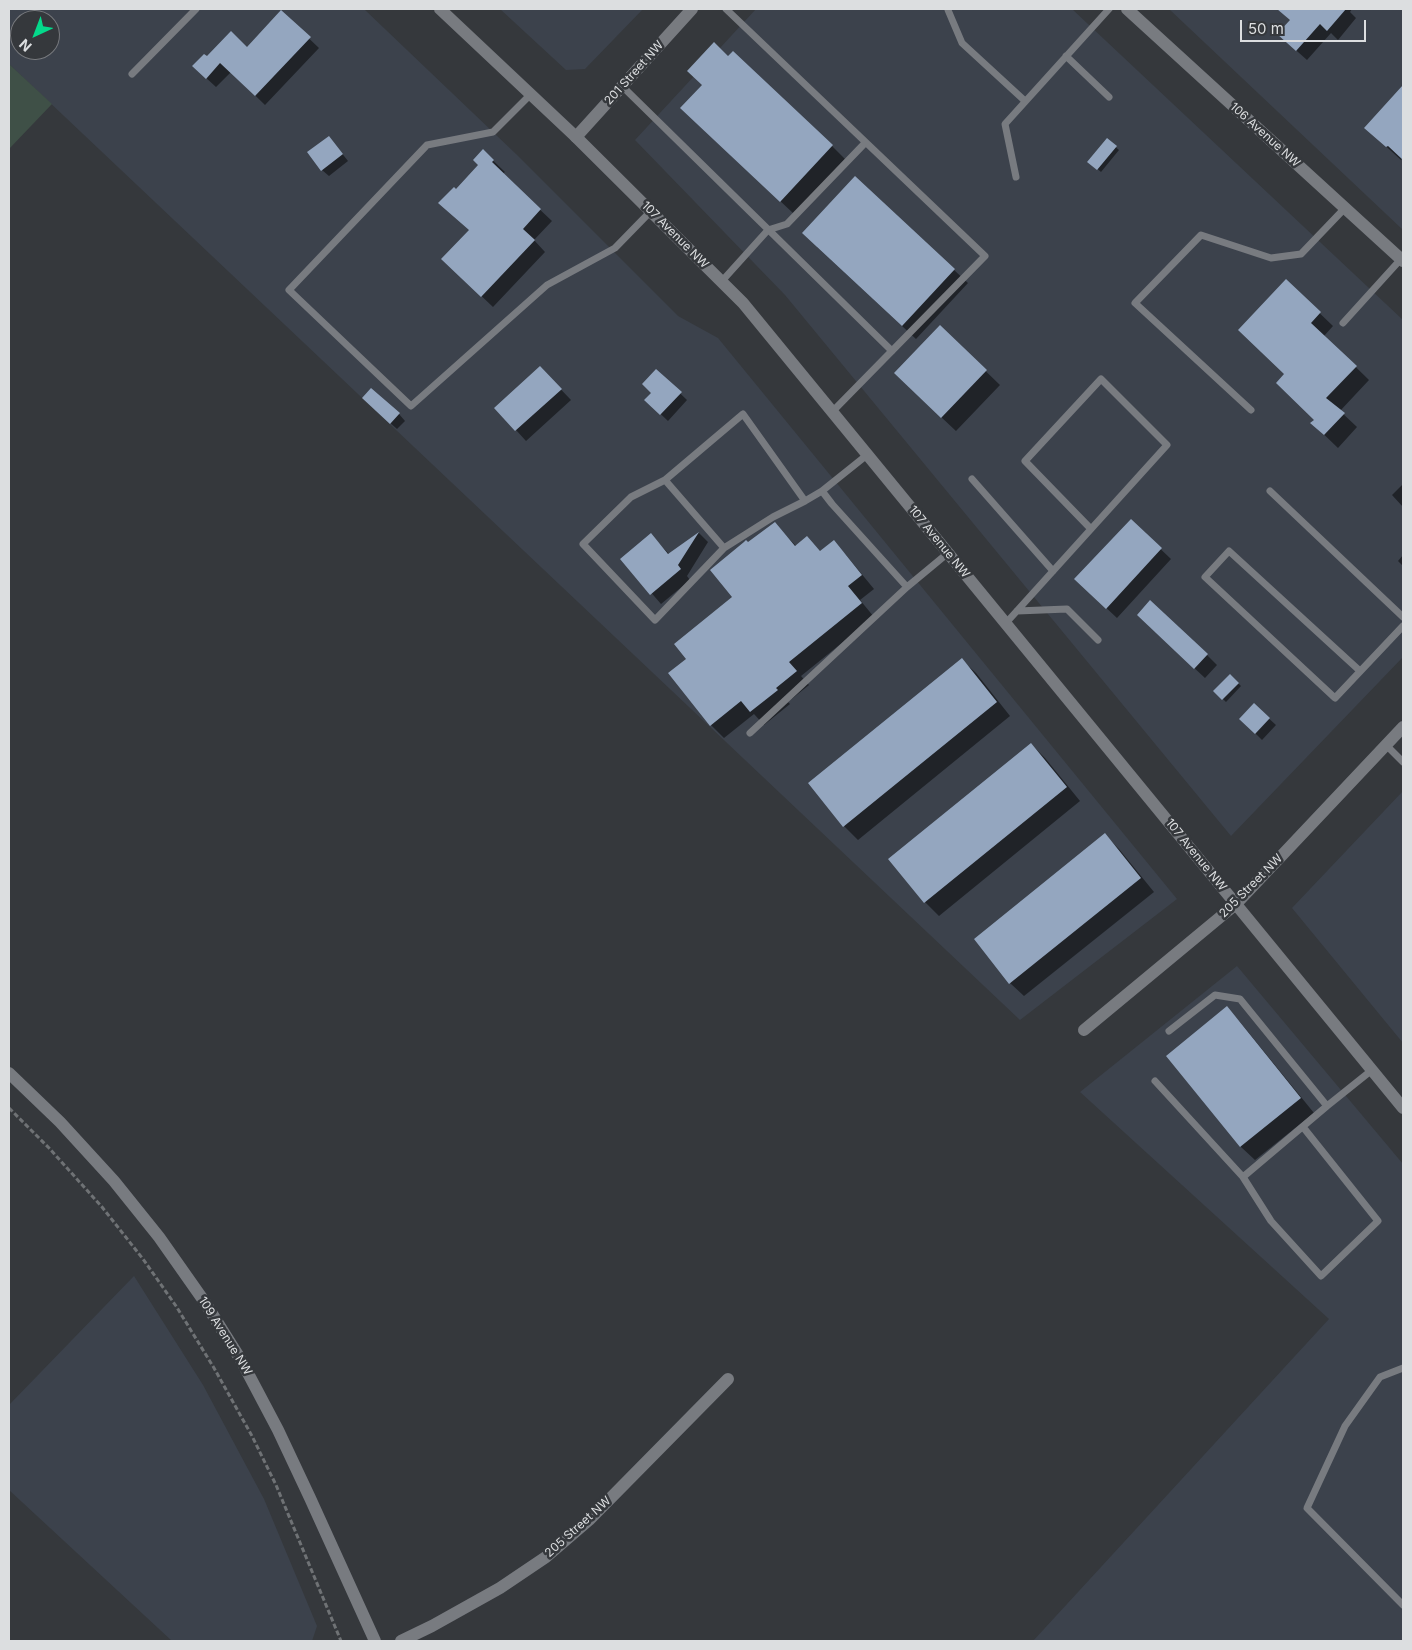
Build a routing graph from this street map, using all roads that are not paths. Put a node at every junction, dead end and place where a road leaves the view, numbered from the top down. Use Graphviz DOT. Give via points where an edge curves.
graph roads {
  1 [pos="196,9"];
  2 [pos="440,9"];
  3 [pos="692,9"];
  4 [pos="726,9"];
  5 [pos="947,9"];
  6 [pos="1109,9"];
  7 [pos="1126,9"];
  8 [pos="1066,56"];
  9 [pos="132,74"];
  10 [pos="622,86"];
  11 [pos="531,94"];
  12 [pos="1109,97"];
  13 [pos="1025,101"];
  14 [pos="576,137"];
  15 [pos="865,143"];
  16 [pos="1016,177"];
  17 [pos="1345,208"];
  18 [pos="651,211"];
  19 [pos="768,230"];
  20 [pos="1402,260"];
  21 [pos="722,281"];
  22 [pos="1343,323"];
  23 [pos="892,351"];
  24 [pos="1251,410"];
  25 [pos="832,412"];
  26 [pos="867,455"];
  27 [pos="972,479"];
  28 [pos="665,480"];
  29 [pos="822,491"];
  30 [pos="1270,491"];
  31 [pos="805,501"];
  32 [pos="1091,529"];
  33 [pos="724,548"];
  34 [pos="948,553"];
  35 [pos="1053,571"];
  36 [pos="907,587"];
  37 [pos="1017,611"];
  38 [pos="1403,617"];
  39 [pos="1006,623"];
  40 [pos="1403,626"];
  41 [pos="1098,640"];
  42 [pos="1360,671"];
  43 [pos="1403,727"];
  44 [pos="750,733"];
  45 [pos="1386,745"];
  46 [pos="1403,762"];
  47 [pos="1236,904"];
  48 [pos="1084,1030"];
  49 [pos="1169,1031"];
  50 [pos="1372,1070"];
  51 [pos="9,1073"];
  52 [pos="1155,1081"];
  53 [pos="1327,1106"];
  54 [pos="1403,1108"];
  55 [pos="1304,1126"];
  56 [pos="1243,1177"];
  57 [pos="1403,1368"];
  58 [pos="728,1379"];
  59 [pos="1403,1605"];
  60 [pos="375,1641"];
  61 [pos="401,1641"];
  1 -- 9 [label="lane"];
  2 -- 11 [label="street, 107 Avenue NW"];
  3 -- 10 [label="street, 201 Street NW"];
  4 -- 15 [label="lane"];
  5 -- 13 [label="lane" via="962,43"];
  6 -- 8 [label="lane"];
  7 -- 17 [label="street, 106 Avenue NW"];
  8 -- 12 [label="lane"];
  8 -- 13 [label="lane"];
  10 -- 14 [label="street, 201 Street NW"];
  10 -- 19 [label="lane"];
  11 -- 14 [label="street, 107 Avenue NW"];
  11 -- 18 [label="lane" via="493,132 427,145 288,290 411,406 547,285 615,248"];
  13 -- 16 [label="lane" via="1005,124"];
  14 -- 18 [label="street, 107 Avenue NW"];
  15 -- 19 [label="lane" via="787,224"];
  15 -- 23 [label="lane" via="985,256"];
  17 -- 20 [label="street, 106 Avenue NW"];
  17 -- 24 [label="lane" via="1301,254 1271,258 1201,235 1135,303"];
  18 -- 21 [label="street, 107 Avenue NW"];
  19 -- 21 [label="lane"];
  19 -- 23 [label="lane"];
  20 -- 22 [label="lane"];
  21 -- 25 [label="street, 107 Avenue NW"];
  23 -- 25 [label="lane"];
  25 -- 26 [label="street, 107 Avenue NW"];
  26 -- 29 [label="lane"];
  26 -- 34 [label="street, 107 Avenue NW"];
  27 -- 35 [label="lane"];
  28 -- 31 [label="lane" via="743,414"];
  28 -- 33 [label="lane"];
  28 -- 33 [label="lane" via="631,497 583,544 654,620"];
  29 -- 31 [label="lane"];
  29 -- 36 [label="lane"];
  30 -- 38 [label="lane"];
  31 -- 33 [label="lane"];
  32 -- 32 [label="lane" via="1167,445 1101,379 1025,461"];
  32 -- 35 [label="lane"];
  34 -- 36 [label="lane"];
  34 -- 39 [label="street, 107 Avenue NW"];
  35 -- 37 [label="lane"];
  36 -- 44 [label="lane"];
  37 -- 39 [label="lane"];
  37 -- 41 [label="lane" via="1066,609"];
  39 -- 47 [label="street, 107 Avenue NW"];
  40 -- 42 [label="lane"];
  42 -- 42 [label="lane" via="1335,698 1205,577 1229,551"];
  43 -- 45 [label="street, 205 Street NW"];
  45 -- 46 [label="lane"];
  45 -- 47 [label="street, 205 Street NW"];
  47 -- 48 [label="street, 205 Street NW"];
  47 -- 50 [label="street, 107 Avenue NW"];
  49 -- 53 [label="lane" via="1215,995 1240,999"];
  50 -- 53 [label="lane"];
  50 -- 54 [label="street, 107 Avenue NW"];
  51 -- 60 [label="street, 109 Avenue NW" via="114,1181 204,1301 241,1360 278,1430"];
  52 -- 56 [label="lane"];
  53 -- 55 [label="lane"];
  55 -- 56 [label="lane"];
  55 -- 56 [label="lane" via="1378,1221 1321,1276 1271,1221"];
  57 -- 59 [label="lane" via="1380,1377 1345,1426 1307,1508"];
  58 -- 61 [label="street, 205 Street NW" via="589,1520 546,1557 500,1588"];
}
